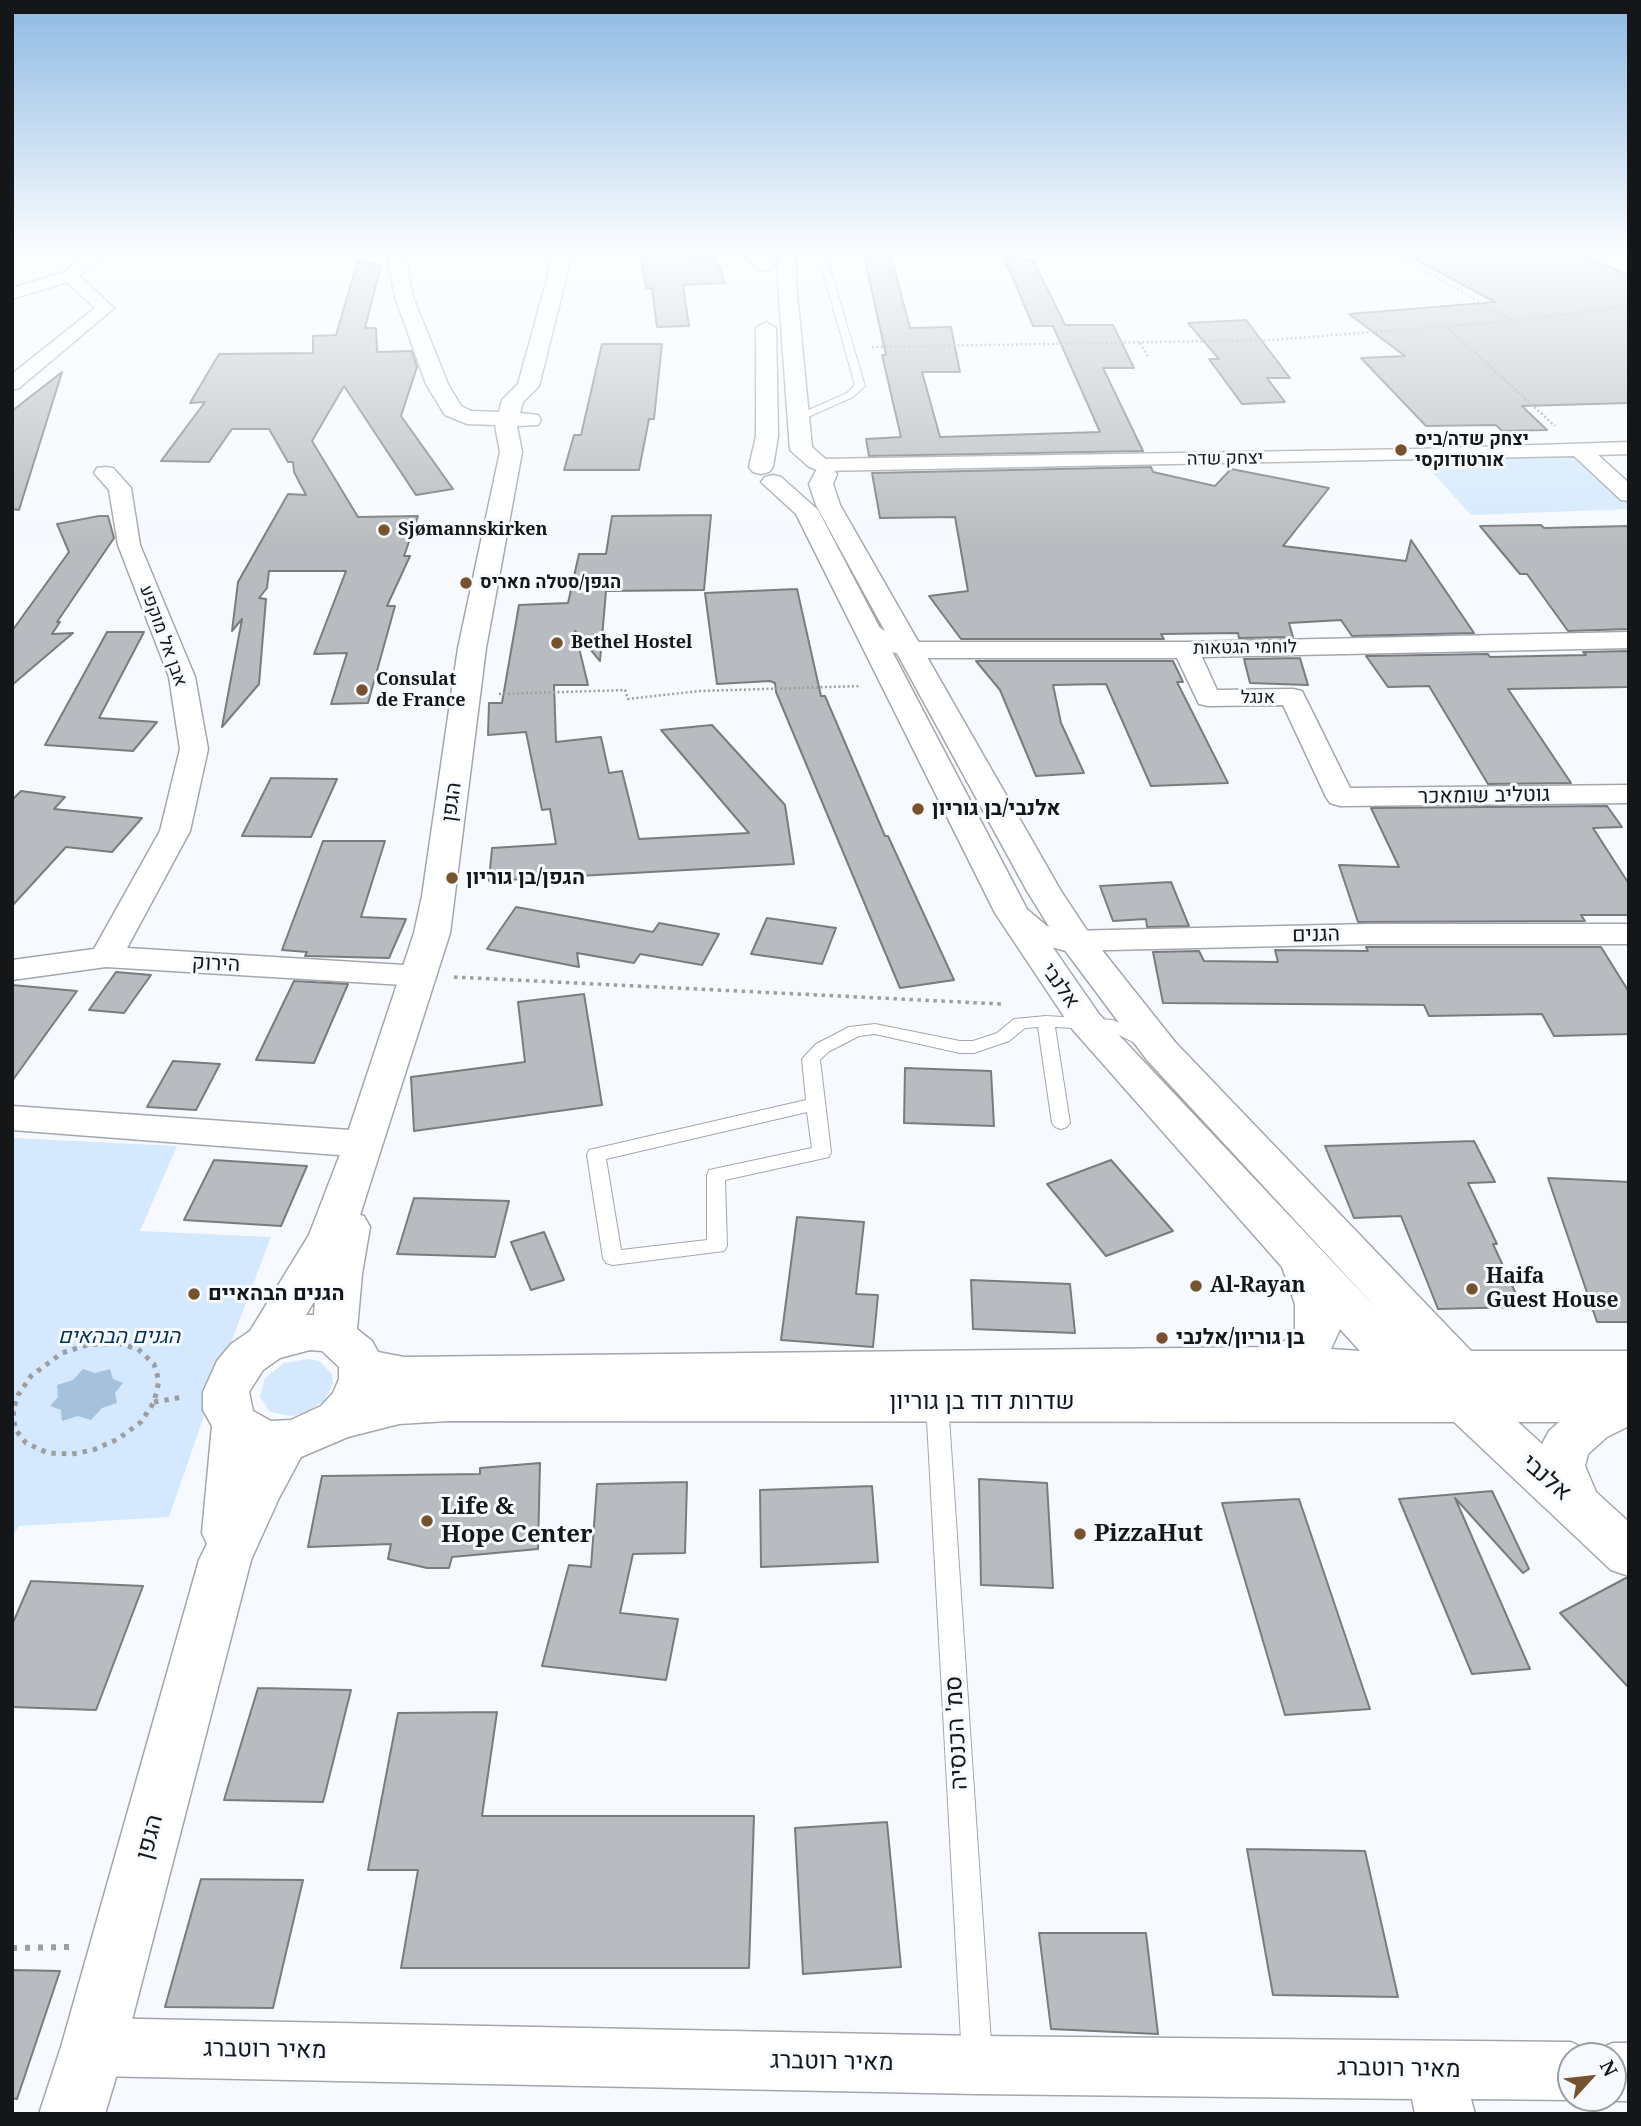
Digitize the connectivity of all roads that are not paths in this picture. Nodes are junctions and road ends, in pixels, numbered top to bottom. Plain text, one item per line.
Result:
1 (56, 348) edge
2 (423, 348) edge
3 (537, 348) edge
4 (766, 348) edge
5 (794, 348) edge
6 (850, 348) edge
7 (12, 384) edge
8 (520, 406) junction
9 (457, 413) junction
10 (797, 419) junction
11 (1629, 448) edge
12 (1580, 450) junction
13 (510, 460) junction
14 (821, 467) junction
15 (105, 473) dead end
16 (767, 475) junction
17 (1629, 495) edge
18 (866, 629) junction
19 (1629, 640) edge
20 (910, 650) junction
21 (1185, 650) junction
22 (1629, 794) edge
23 (1340, 797) joint
24 (1012, 913) junction
25 (1629, 934) edge
26 (1076, 941) junction
27 (106, 957) junction
28 (12, 970) edge
29 (420, 976) junction
30 (1046, 1021) junction
31 (1086, 1021) junction
32 (1161, 1051) junction
33 (814, 1104) junction
34 (12, 1118) edge
35 (1061, 1124) dead end
36 (364, 1144) junction
37 (1300, 1258) junction
38 (266, 1344) junction
39 (348, 1351) junction
40 (1278, 1365) junction
41 (1406, 1368) junction
42 (1629, 1369) edge
43 (1461, 1385) junction
44 (937, 1402) junction
45 (1629, 1404) edge
46 (338, 1420) junction
47 (236, 1425) junction
48 (286, 1440) junction
49 (1578, 1507) junction
50 (1629, 1554) edge
51 (225, 1560) junction
52 (93, 2048) junction
53 (977, 2065) junction
54 (1557, 2073) edge
55 (1439, 2092) edge
56 (72, 2114) edge

1 - 7 street
2 - 9 street
3 - 8 street, הגפן
4 - 16 street
5 - 10 street, אלנבי
6 - 10 lane
8 - 9 street
8 - 13 street, הגפן
9 - 13 street
10 - 14 street, אלנבי
11 - 12 street, יצחק שדה
12 - 14 street, יצחק שדה
12 - 17 street
13 - 29 street, הגפן
14 - 16 street
14 - 20 street, אלנבי
15 - 27 street, אבן אל מוקפע
16 - 18 street, אלנבי
18 - 20 street, לוחמי הגטאות
18 - 24 street, אלנבי
19 - 21 street, לוחמי הגטאות
20 - 21 street, לוחמי הגטאות
20 - 26 street, אלנבי
21 - 23 street, אנגל
22 - 23 street, גוטליב שומאכר
24 - 26 street, הגנים
24 - 31 street, אלנבי
25 - 26 street, הגנים
26 - 32 street, אלנבי
27 - 28 street, הירוק
27 - 29 street, הירוק
29 - 36 street, הגפן
30 - 31 lane
30 - 33 lane
30 - 35 lane
31 - 32 lane
31 - 37 street, אלנבי
32 - 43 street, אלנבי
33 - 33 lane
34 - 36 street
36 - 38 street, הגפן
36 - 39 street, הגפן
37 - 40 street
37 - 41 street, אלנבי
38 - 39 street
38 - 47 street
39 - 40 street, שדרות דוד בן גוריון
39 - 46 street
40 - 41 street, שדרות דוד בן גוריון
41 - 43 street, אלנבי
42 - 43 street, שדרות דוד בן גוריון
43 - 44 street, שדרות דוד בן גוריון
43 - 45 street, שדרות דוד בן גוריון
43 - 49 street, אלנבי
44 - 46 street, שדרות דוד בן גוריון
44 - 53 lane, סמ' הכנסיה
45 - 49 street
46 - 48 street
47 - 48 street
47 - 51 street, הגפן
48 - 51 street, הגפן
49 - 50 street, אלנבי
51 - 52 street, הגפן
52 - 53 street, מאיר רוטברג
52 - 56 street, הגפן
53 - 55 street, מאיר רוטברג
54 - 55 street, מאיר רוטברג

